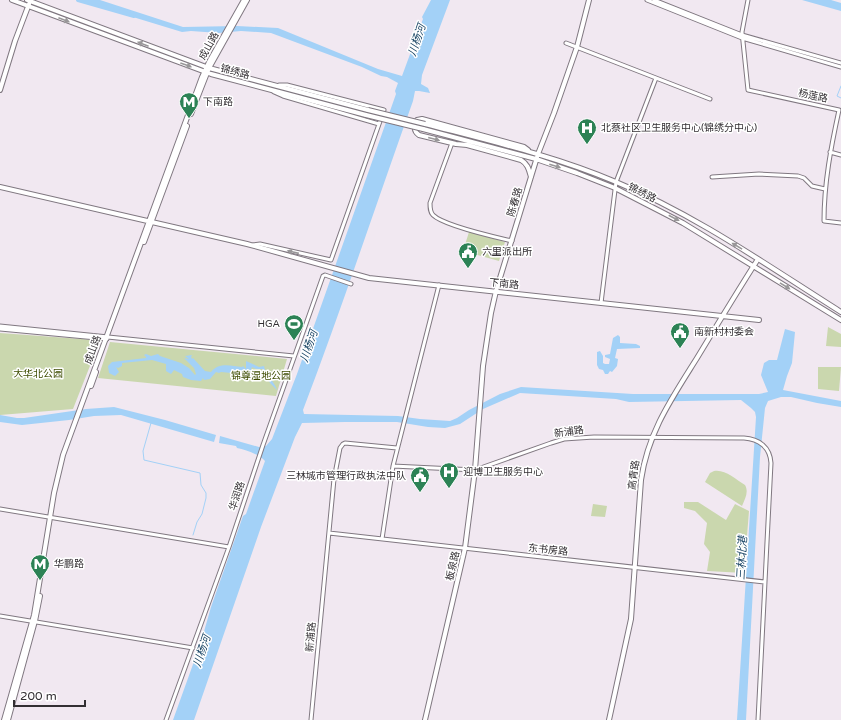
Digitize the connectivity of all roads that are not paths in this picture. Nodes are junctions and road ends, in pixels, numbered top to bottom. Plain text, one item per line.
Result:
1 (29, 0) edge
2 (244, 0) edge
3 (247, 0) edge
4 (589, 0) edge
5 (647, 0) edge
6 (654, 0) edge
7 (748, 0) edge
8 (15, 1) edge
9 (28, 6) junction
10 (234, 20) junction
11 (742, 36) junction
12 (566, 43) dead end
13 (577, 47) junction
14 (841, 63) edge
15 (841, 67) edge
16 (208, 68) junction
17 (206, 72) junction
18 (656, 78) junction
19 (266, 86) junction
20 (0, 90) edge
21 (710, 99) dead end
22 (367, 112) junction
23 (379, 124) junction
24 (452, 143) junction
25 (530, 152) junction
26 (830, 152) junction
27 (538, 154) junction
28 (841, 155) edge
29 (536, 159) junction
30 (712, 177) dead end
31 (531, 178) junction
32 (616, 182) junction
33 (0, 187) edge
34 (615, 188) junction
35 (825, 189) junction
36 (150, 222) junction
37 (841, 223) edge
38 (512, 241) junction
39 (251, 245) junction
40 (758, 259) junction
41 (754, 266) junction
42 (351, 284) dead end
43 (439, 285) junction
44 (496, 291) junction
45 (601, 302) junction
46 (841, 312) edge
47 (722, 316) junction
48 (759, 320) dead end
49 (841, 320) edge
50 (0, 328) edge
51 (106, 338) junction
52 (294, 356) junction
53 (479, 413) joint
54 (651, 437) junction
55 (397, 448) junction
56 (393, 466) junction
57 (475, 470) junction
58 (0, 509) edge
59 (51, 518) junction
60 (329, 533) junction
61 (382, 539) junction
62 (229, 547) junction
63 (465, 548) junction
64 (635, 568) junction
65 (765, 582) junction
66 (0, 616) edge
67 (34, 621) junction
68 (193, 648) junction
69 (4, 720) edge
70 (8, 720) edge
71 (166, 720) edge
72 (311, 720) edge
73 (425, 720) edge
74 (609, 720) edge
75 (758, 720) edge

1 - 9 main road
16 -> 1 main road, 锦绣路
2 - 10 main road, 成山路
3 - 10 main road, 成山路
4 - 13 main road, 陈春路
5 - 11 street
6 - 11 street
7 - 11 street, 杨莲路
8 - 9 main road, 锦绣路
9 -> 17 main road, 锦绣路
9 - 20 main road
10 - 16 main road, 成山路
11 - 14 street
11 - 15 street
11 - 26 street, 杨莲路
12 - 13 street
13 - 18 street
13 - 27 main road, 陈春路
16 - 17 main road, 成山路
16 - 19 main road, 锦绣路
17 - 19 main road, 锦绣路
17 - 36 main road, 成山路
18 - 21 street
18 - 32 street
19 - 22 main road, 锦绣路
19 - 23 street
19 - 23 street
22 - 25 main road, 锦绣路, bridge
22 - 29 main road, 锦绣路, bridge
23 -> 39 street, 下南路
25 -> 24 main road, 锦绣路
24 - 31 main road, 锦绣路
24 - 38 street
25 - 27 main road, 锦绣路
26 - 28 street
26 - 35 street, 杨莲路
27 - 29 main road, 陈春路
27 - 32 main road, 锦绣路
29 - 31 main road, 陈春路
29 -> 34 main road, 锦绣路
30 - 35 street
31 - 38 main road, 陈春路
32 - 34 street
40 -> 32 main road, 锦绣路
33 - 36 main road, 下南路
34 -> 41 main road, 锦绣路
34 - 45 street
35 - 37 street, 杨莲路
36 - 39 main road, 下南路
36 - 51 main road, 成山路
38 - 44 main road, 陈春路
39 - 43 main road, 下南路
40 - 41 main road, 高青路
40 - 46 main road, 锦绣路
41 - 47 main road, 高青路
41 -> 49 main road, 锦绣路
42 - 52 street, 华润路
43 - 44 main road, 下南路
43 - 55 street
44 - 45 main road, 下南路
44 - 53 main road, 陈春路
45 - 47 main road, 下南路
47 - 48 main road, 下南路
47 - 54 main road, 高青路
50 - 51 street
51 - 52 street
51 - 59 main road, 成山路
52 - 62 street, 华润路
53 - 57 main road, 板泉路
54 - 57 street, 新浦路
54 - 64 main road, 高青路
54 - 65 street, 新浦路
55 - 56 street
55 - 60 street, 新浦路
56 - 57 street, 新浦路
56 - 61 street
57 - 63 main road, 板泉路
58 - 59 street
59 - 62 street
59 - 67 main road, 成山路
60 - 61 street, 东书房路
60 - 72 street, 新浦路
61 - 63 street, 东书房路
62 - 68 street, 华润路
63 - 64 street, 东书房路
63 - 73 main road, 板泉路
64 - 65 street, 东书房路
64 - 74 main road, 高青路
65 - 75 street
66 - 67 street
67 - 68 street
67 - 69 main road, 成山路
67 - 70 main road, 成山路
68 - 71 street, 华润路

